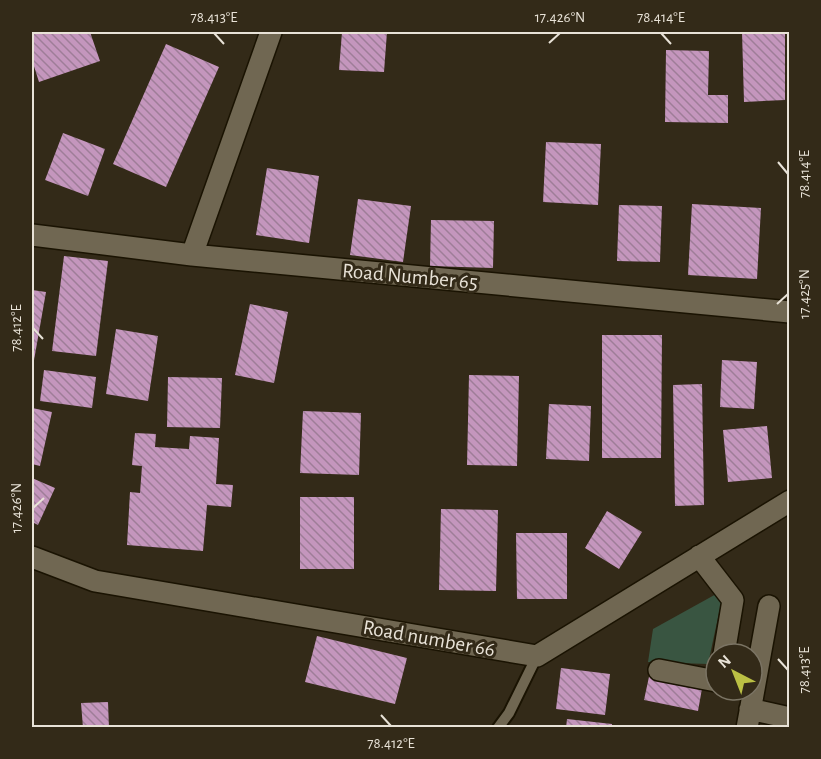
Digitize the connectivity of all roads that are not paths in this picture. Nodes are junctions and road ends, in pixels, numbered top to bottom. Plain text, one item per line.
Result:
1 (271, 32) edge
2 (32, 235) edge
3 (192, 255) junction
4 (789, 312) edge
5 (789, 501) edge
6 (699, 556) junction
7 (32, 557) edge
8 (769, 606) dead end
9 (726, 642) edge
10 (537, 656) junction
11 (659, 670) dead end
12 (704, 679) edge
13 (749, 718) edge
14 (789, 718) edge
15 (498, 728) edge

1 - 3 street
2 - 3 street, Road Number 65
3 - 4 street, Road Number 65
5 - 6 street
6 - 9 street
6 - 10 street
7 - 10 street, Road number 66
8 - 13 street
10 - 15 lane
11 - 12 street
13 - 14 street

